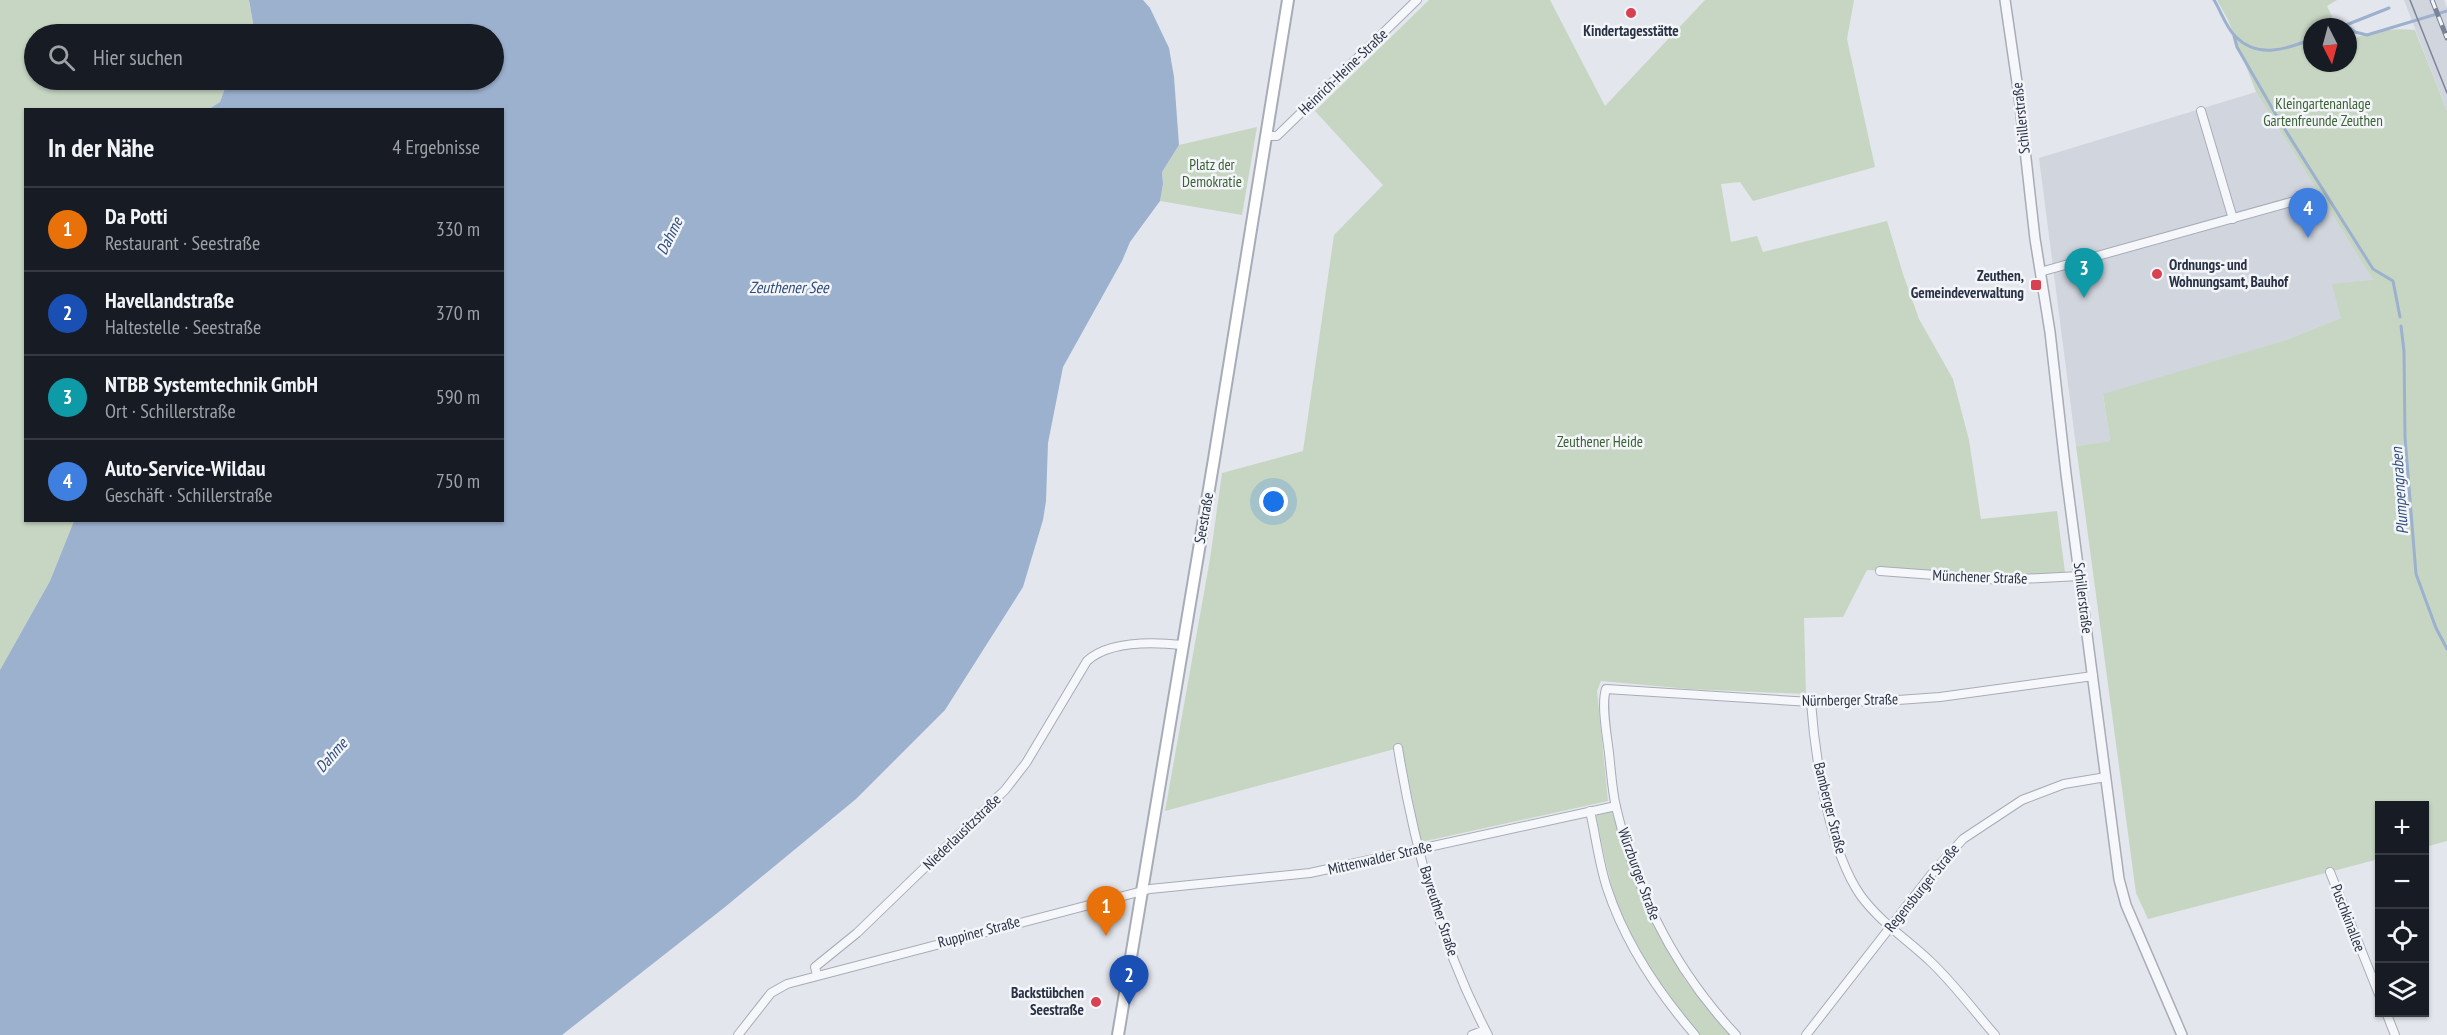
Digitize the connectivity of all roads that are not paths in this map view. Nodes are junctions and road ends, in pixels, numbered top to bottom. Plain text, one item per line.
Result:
1 (1288, 0) edge
2 (1417, 0) edge
3 (2005, 0) edge
4 (2201, 111) dead end
5 (1267, 136) junction
6 (2298, 200) dead end
7 (2233, 219) junction
8 (2040, 272) junction
9 (1880, 571) dead end
10 (2080, 576) junction
11 (1182, 645) junction
12 (2093, 676) junction
13 (1606, 689) joint
14 (1811, 702) junction
15 (1398, 748) dead end
16 (2106, 777) junction
17 (1616, 806) junction
18 (1590, 811) junction
19 (1419, 849) junction
20 (2331, 872) dead end
21 (1142, 891) junction
22 (1889, 927) junction
23 (817, 975) junction
24 (2375, 987) edge
25 (2388, 1017) edge
26 (1487, 1032) edge
27 (738, 1035) edge
28 (1118, 1035) edge
29 (1472, 1035) edge
30 (1695, 1035) edge
31 (1736, 1035) edge
32 (1806, 1035) edge
33 (1995, 1035) edge
34 (2182, 1035) edge
35 (2395, 1035) edge

1 - 5 main road, Seestraße
2 - 5 street, Heinrich-Heine-Straße
3 - 8 street, Schillerstraße
4 - 7 street
5 - 11 main road, Seestraße
6 - 7 street
7 - 8 street
8 - 10 street, Schillerstraße
9 - 10 street, Münchener Straße
10 - 12 street, Schillerstraße
11 - 21 main road, Seestraße
11 - 23 street, Niederlausitzstraße
12 - 14 street, Nürnberger Straße
12 - 16 street, Schillerstraße
13 - 14 street, Nürnberger Straße
13 - 17 street, Würzburger Straße
14 - 22 street, Bamberger Straße
15 - 19 street, Bayreuther Straße
16 - 22 street, Regensburger Straße
16 - 34 street, Schillerstraße
17 - 18 street, Mittenwalder Straße
17 - 31 street, Würzburger Straße
18 - 19 street, Mittenwalder Straße
18 - 30 street, Würzburger Straße
19 - 21 street, Mittenwalder Straße
19 - 26 street, Bayreuther Straße
20 - 24 street, Puschkinallee
21 - 23 street, Ruppiner Straße
21 - 28 main road, Seestraße
22 - 32 street, Regensburger Straße
22 - 33 street, Bamberger Straße
23 - 27 street
25 - 35 street
26 - 29 street

